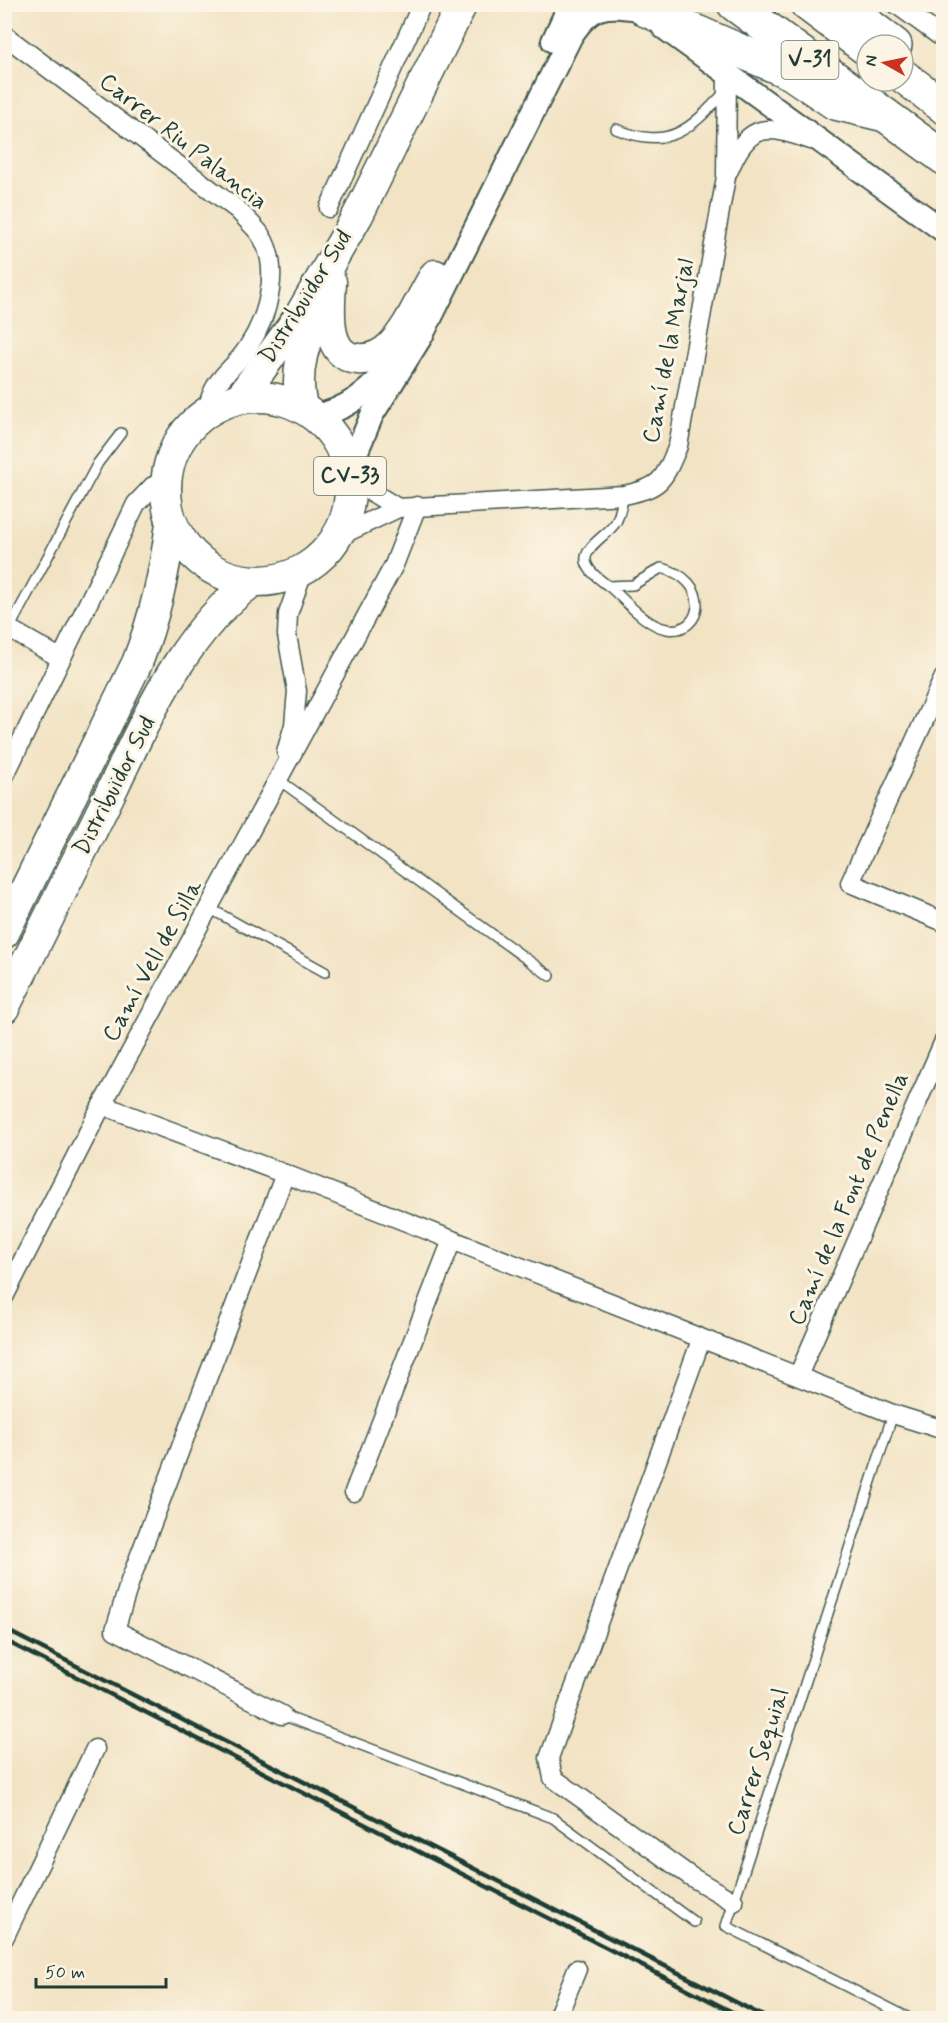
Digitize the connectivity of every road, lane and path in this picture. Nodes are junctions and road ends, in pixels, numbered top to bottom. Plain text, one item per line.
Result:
1 (422, 4) edge
2 (462, 4) edge
3 (570, 4) edge
4 (734, 4) edge
5 (807, 4) edge
6 (844, 4) edge
7 (896, 4) edge
8 (642, 7) edge
9 (879, 33) edge
10 (4, 35) edge
11 (944, 39) edge
12 (855, 40) edge
13 (915, 74) edge
14 (727, 82) junction
15 (924, 92) edge
16 (885, 115) junction
17 (615, 129) dead end
18 (835, 149) junction
19 (944, 158) edge
20 (726, 177) junction
21 (329, 208) dead end
22 (358, 215) junction
23 (944, 231) edge
24 (435, 275) junction
25 (331, 282) junction
26 (240, 398) junction
27 (207, 411) junction
28 (309, 412) junction
29 (121, 433) dead end
30 (350, 474) junction
31 (166, 482) junction
32 (624, 495) junction
33 (417, 506) junction
34 (398, 508) junction
35 (171, 523) junction
36 (339, 536) junction
37 (303, 571) junction
38 (252, 582) junction
39 (608, 586) junction
40 (7, 628) edge
41 (60, 658) junction
42 (944, 677) edge
43 (4, 777) edge
44 (279, 780) junction
45 (209, 908) junction
46 (944, 922) edge
47 (4, 933) edge
48 (326, 972) dead end
49 (550, 976) dead end
50 (4, 1008) edge
51 (944, 1041) edge
52 (936, 1077) edge
53 (102, 1105) junction
54 (285, 1174) junction
55 (453, 1240) junction
56 (4, 1297) edge
57 (701, 1340) junction
58 (798, 1376) junction
59 (893, 1414) junction
60 (944, 1430) edge
61 (354, 1492) dead end
62 (282, 1715) joint
63 (95, 1749) dead end
64 (734, 1902) junction
65 (694, 1922) dead end
66 (4, 1938) edge
67 (577, 1969) dead end
68 (557, 2019) edge
69 (909, 2019) edge

1 - 21 street
2 - 22 highway
3 - 24 street
4 - 16 highway, V-31
5 - 12 highway, V-31
6 - 9 highway
7 - 11 street
8 - 14 street
8 - 16 highway
8 - 30 street, CV-33
10 - 27 street, Carrer Riu Palancia
13 - 15 highway
14 - 17 lane
14 - 18 street
14 - 20 street, Camí de la Marjal
16 - 19 highway, V-31
18 - 20 street, Camí de la Marjal
18 - 23 street
20 - 32 street, Camí de la Marjal
22 - 25 highway, Distribuïdor Sud
22 - 26 highway, Distribuïdor Sud
24 - 25 highway
24 - 28 street
25 - 28 highway, Distribuïdor Sud
26 - 27 highway, CV-33
26 - 28 highway, CV-33
27 - 31 highway, CV-33
28 - 30 highway, CV-33
29 - 40 lane
30 - 34 street
30 - 36 highway, CV-33
31 - 35 highway, CV-33
31 - 41 street
32 - 33 street, Camí de la Marjal
32 - 39 lane
33 - 34 street, Camí de la Marjal
33 - 44 street, Camí Vell de Silla
34 - 36 street, Camí de la Marjal
35 - 38 highway, CV-33
35 - 47 highway, Distribuïdor Sud / CV-33
36 - 37 highway, CV-33
37 - 38 highway, CV-33
37 - 44 street
38 - 50 highway, Distribuïdor Sud
39 - 39 lane
40 - 41 street
41 - 43 street
42 - 46 street
44 - 45 street, Camí Vell de Silla
44 - 49 lane
45 - 48 lane
45 - 53 street, Camí Vell de Silla
51 - 52 street, Camí de la Font de Penella
52 - 58 street, Camí de la Font de Penella
53 - 54 street
53 - 56 street, Camí Vell de Silla
54 - 55 street
54 - 62 street
55 - 57 street
55 - 61 street
57 - 58 street
57 - 64 street
58 - 59 street
59 - 60 street
59 - 64 lane, Carrer Sequial
62 - 65 lane
63 - 66 street
64 - 69 lane, Carrer Sequial
67 - 68 street

